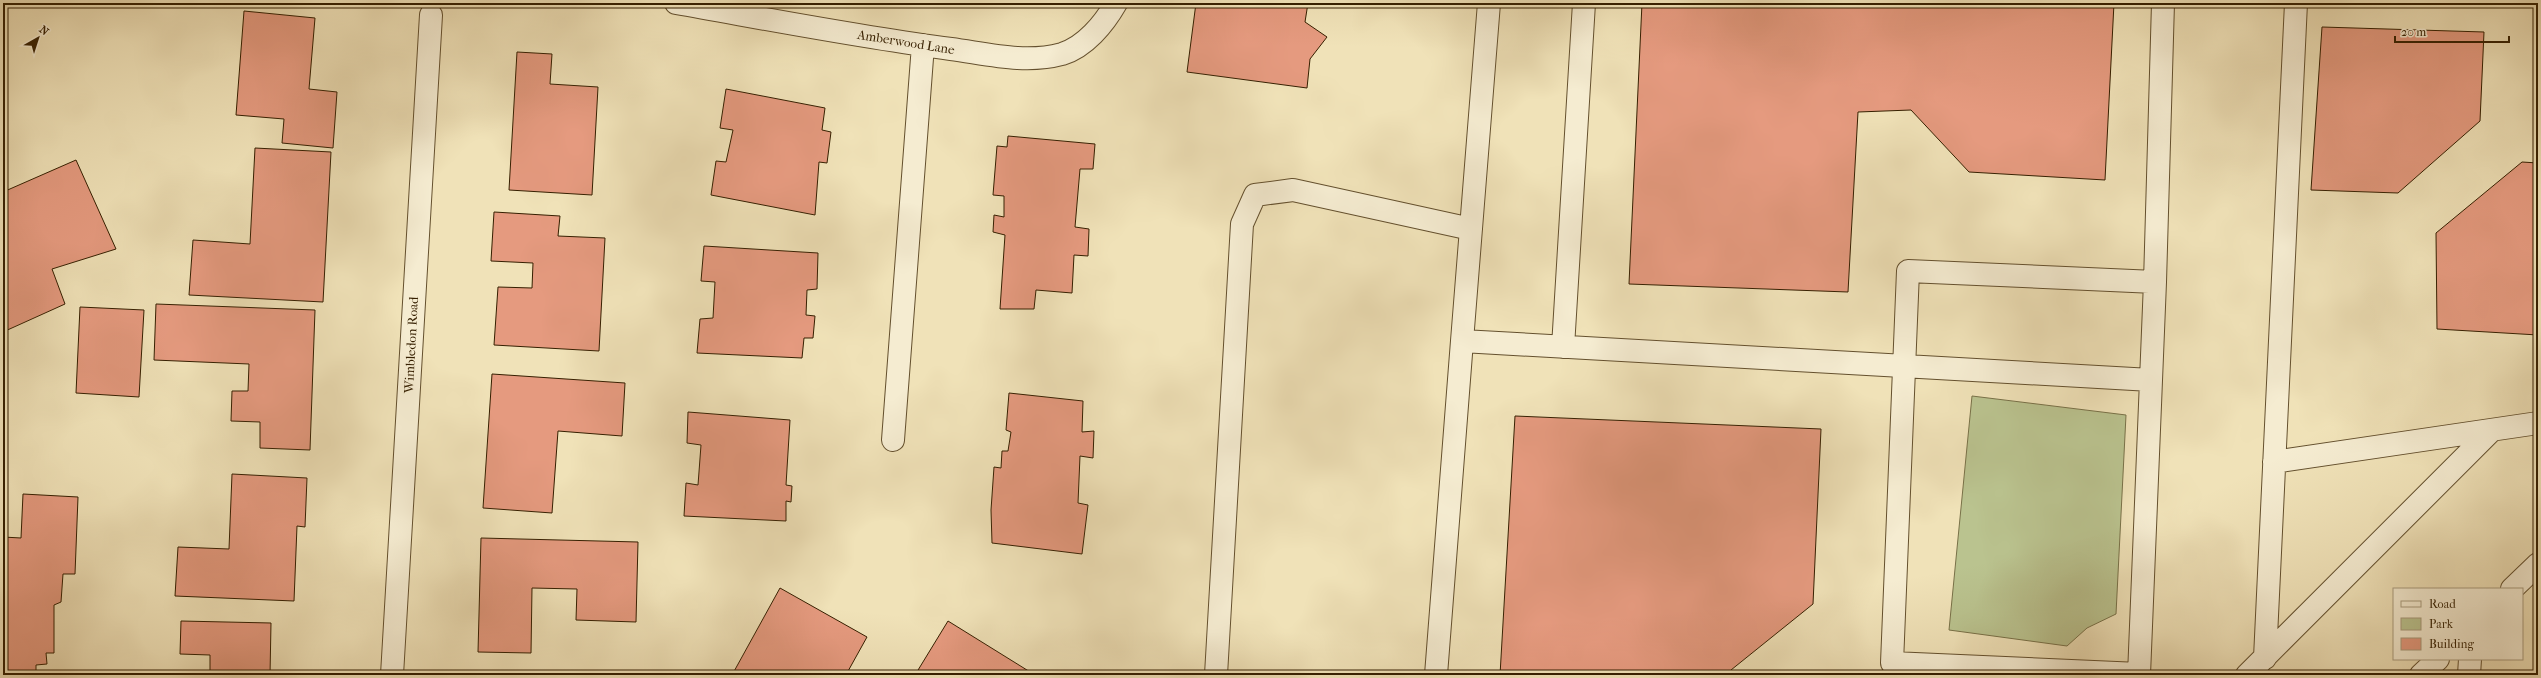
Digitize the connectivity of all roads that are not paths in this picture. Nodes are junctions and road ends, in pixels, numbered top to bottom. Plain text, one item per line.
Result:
1 (676, 3) edge
2 (1116, 3) edge
3 (1489, 3) edge
4 (1584, 3) edge
5 (2163, 3) edge
6 (2296, 3) edge
7 (431, 14) dead end
8 (923, 45) junction
9 (1471, 229) junction
10 (2155, 282) junction
11 (1462, 341) junction
12 (1563, 347) junction
13 (1904, 365) junction
14 (2151, 380) junction
15 (2538, 423) edge
16 (2491, 431) junction
17 (893, 440) dead end
18 (2274, 462) junction
19 (2538, 564) edge
20 (2513, 588) edge
21 (2265, 658) junction
22 (2437, 660) edge
23 (2470, 660) edge
24 (1982, 671) edge
25 (392, 675) edge
26 (1216, 675) edge
27 (1436, 675) edge
28 (2139, 675) edge
29 (2247, 675) edge
30 (2421, 675) edge
31 (2469, 675) edge

1 - 8 street, Amberwood Lane
2 - 8 street, Amberwood Lane
3 - 9 street
4 - 12 street
5 - 10 street
6 - 18 street
7 - 25 street, Wimbledon Road
8 - 17 street
9 - 11 street
9 - 26 street
10 - 13 street
10 - 14 street
11 - 12 street
11 - 27 street
12 - 13 street
13 - 14 street
13 - 24 street
14 - 28 street
15 - 16 street
16 - 18 street
16 - 21 street
18 - 21 street
19 - 20 street
21 - 29 street
22 - 30 street
23 - 31 street
24 - 28 street

